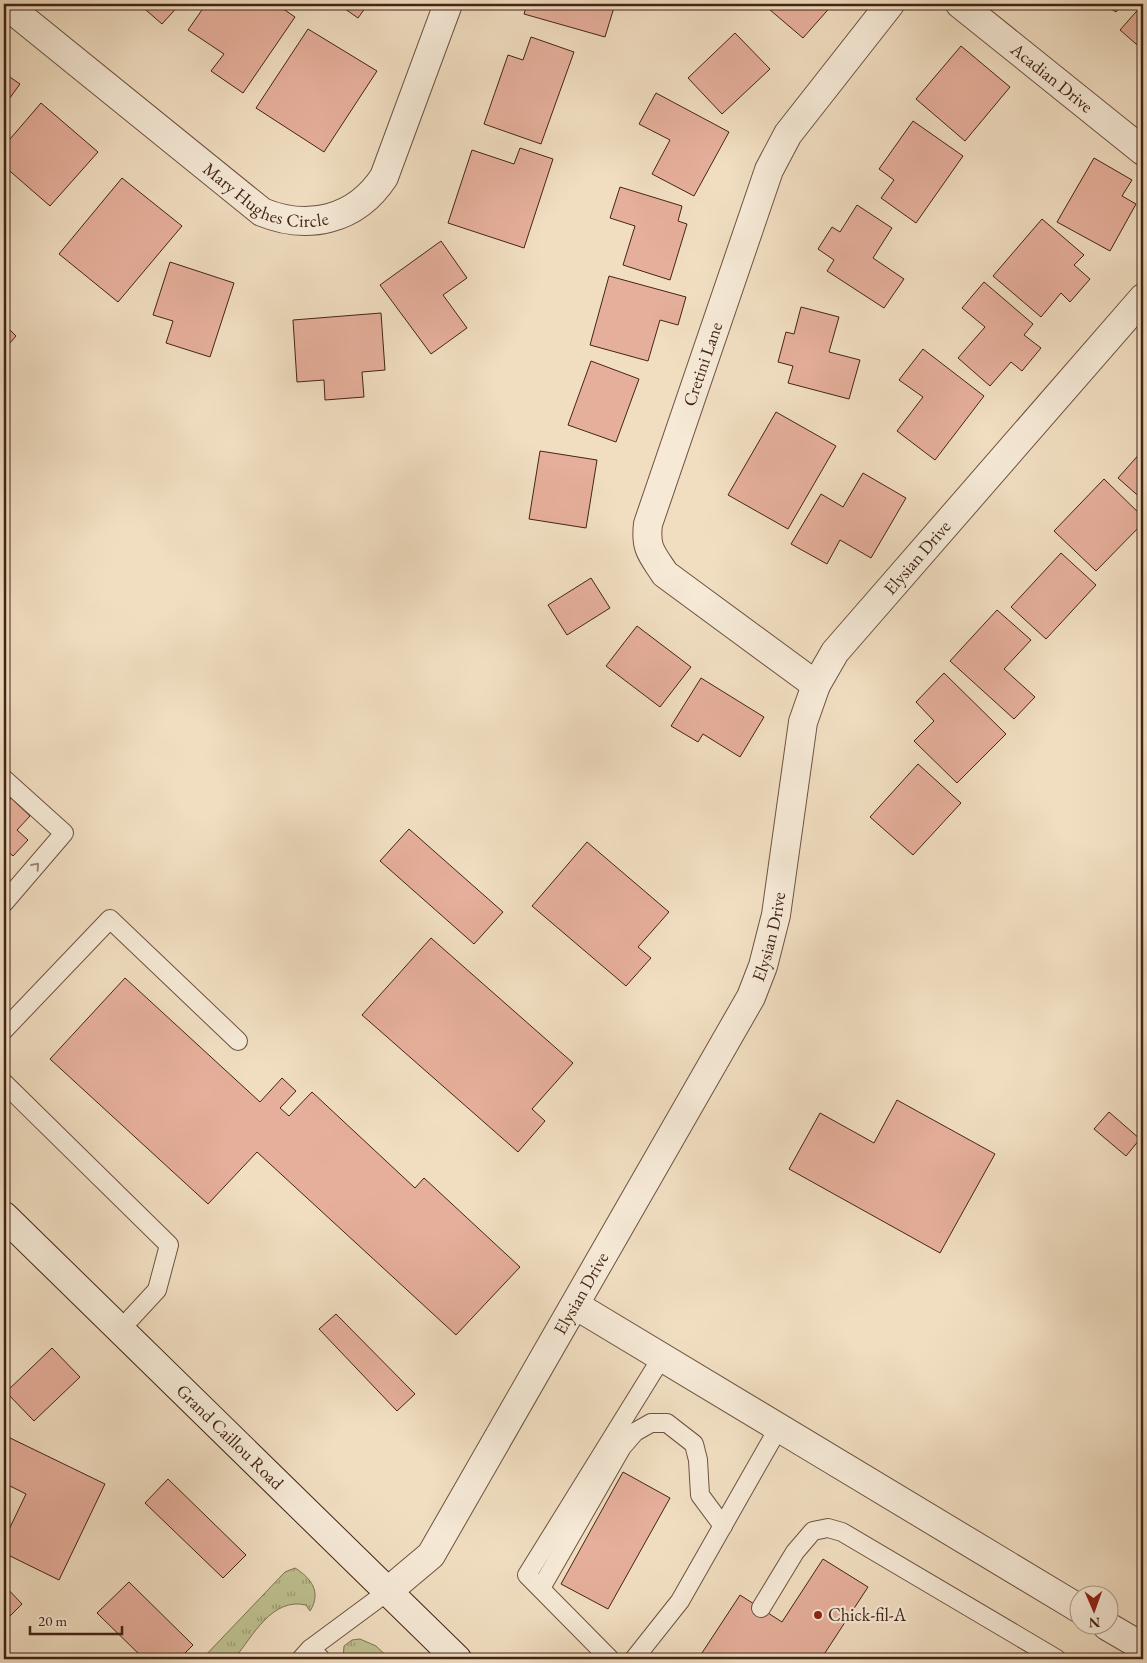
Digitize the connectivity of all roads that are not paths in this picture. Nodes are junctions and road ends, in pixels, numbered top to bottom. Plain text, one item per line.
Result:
1 (5, 4) edge
2 (448, 4) edge
3 (890, 4) edge
4 (960, 4) edge
5 (1143, 151) edge
6 (1143, 298) edge
7 (816, 684) junction
8 (4, 779) edge
9 (4, 902) edge
10 (4, 1030) edge
11 (238, 1041) dead end
12 (4, 1082) edge
13 (4, 1216) edge
14 (575, 1305) junction
15 (120, 1330) junction
16 (662, 1357) junction
17 (779, 1427) junction
18 (723, 1526) junction
19 (541, 1588) junction
20 (388, 1592) junction
21 (1070, 1603) edge
22 (761, 1608) dead end
23 (1120, 1634) edge
24 (1143, 1647) edge
25 (311, 1656) edge
26 (457, 1659) edge
27 (610, 1659) edge
28 (634, 1659) edge
29 (1058, 1659) edge

1 - 2 street, Mary Hughes Circle
3 - 7 street, Cretini Lane
4 - 5 street, Acadian Drive
6 - 7 street, Elysian Drive
7 - 14 street, Elysian Drive
9 -> 8 lane
10 - 11 lane
12 - 15 lane
13 - 15 street, Grand Caillou Road
14 - 16 street
14 - 20 street, Elysian Drive
15 - 20 street, Grand Caillou Road
16 - 17 street
16 - 19 lane
17 - 18 lane
17 - 21 street
18 - 19 lane
18 - 28 lane
19 - 27 lane
20 - 25 lane
20 - 26 street, Grand Caillou Road
22 - 29 lane
23 - 24 street

